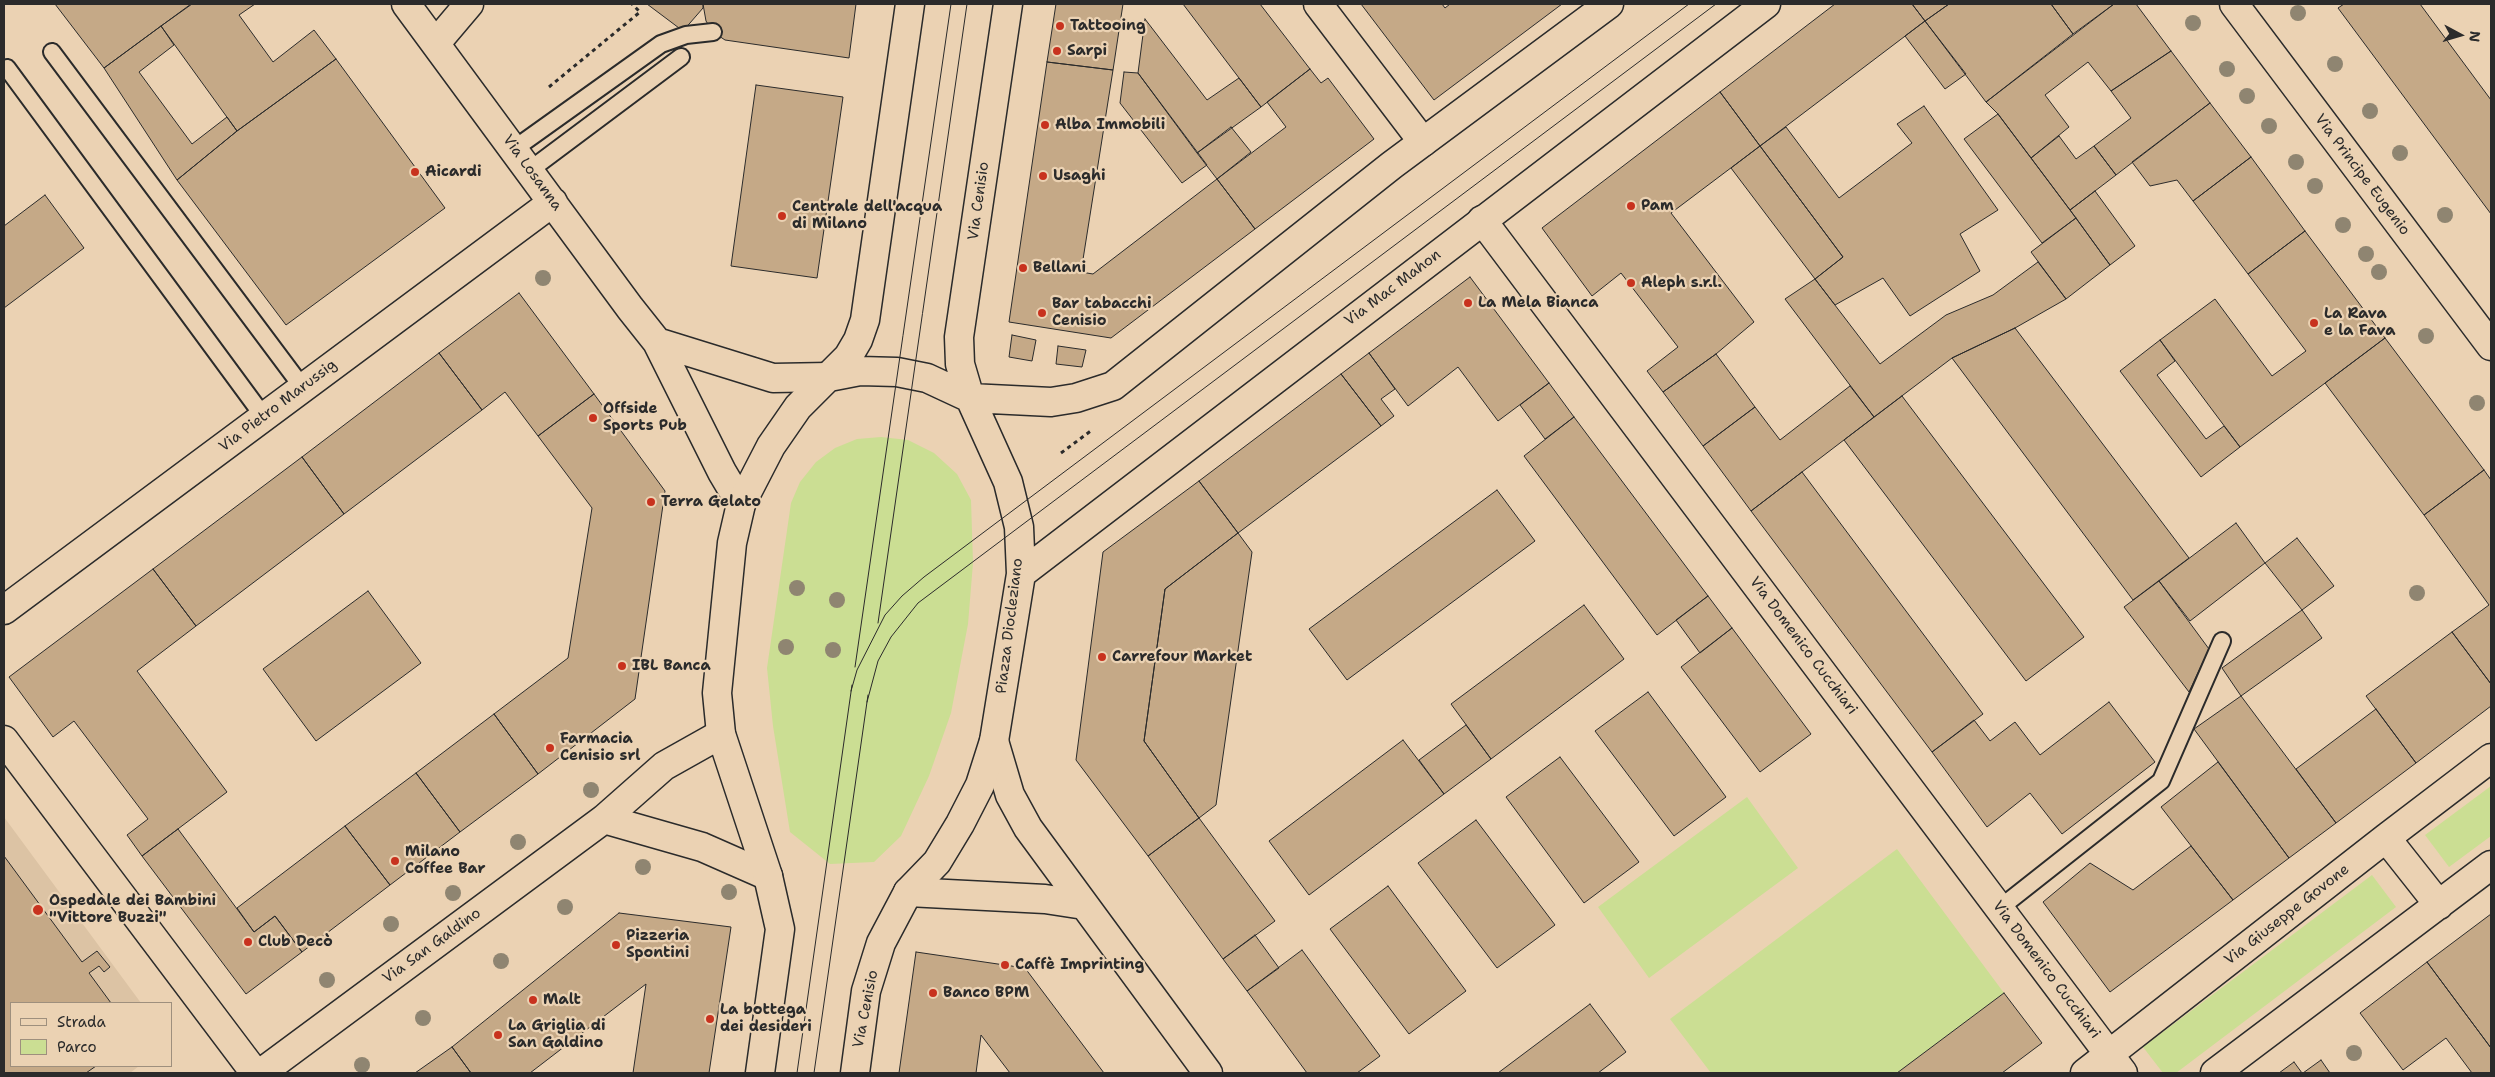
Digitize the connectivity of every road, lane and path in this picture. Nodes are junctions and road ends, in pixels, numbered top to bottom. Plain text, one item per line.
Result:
1 (406, 4) edge
2 (469, 4) edge
3 (632, 4) edge
4 (910, 4) edge
5 (1008, 4) edge
6 (1318, 4) edge
7 (1609, 4) edge
8 (1766, 4) edge
9 (2234, 4) edge
10 (713, 32) dead end
11 (436, 43) junction
12 (52, 52) dead end
13 (681, 57) dead end
14 (7, 68) dead end
15 (542, 92) dead end
16 (1423, 142) junction
17 (522, 160) junction
18 (553, 202) junction
19 (1482, 220) junction
20 (657, 342) junction
21 (2491, 346) edge
22 (829, 377) junction
23 (303, 388) junction
24 (970, 398) junction
25 (264, 417) junction
26 (741, 504) junction
27 (1021, 574) junction
28 (4, 610) edge
29 (2222, 641) dead end
30 (720, 734) junction
31 (4, 740) edge
32 (994, 742) junction
33 (2491, 758) edge
34 (604, 819) junction
35 (2386, 838) junction
36 (2491, 865) edge
37 (768, 876) junction
38 (908, 892) junction
39 (1084, 905) junction
40 (2438, 905) junction
41 (2000, 908) junction
42 (2116, 1064) edge
43 (255, 1073) edge
44 (261, 1073) edge
45 (760, 1073) edge
46 (855, 1073) edge
47 (1208, 1073) edge
48 (2085, 1073) edge
49 (2215, 1073) edge

1 - 11 street, Via Losanna
2 - 11 street
3 - 15 path
4 - 22 street
5 - 24 street, Via Cenisio
6 - 16 street
7 - 16 street
8 - 19 street, Via Mac Mahon
9 - 21 street, Via Principe Eugenio
10 - 17 lane
11 - 17 street, Via Losanna
12 - 23 lane
13 - 17 lane
14 - 25 lane
16 - 24 street
17 - 18 street, Via Losanna
18 - 20 street, Via Losanna
18 - 23 street, Via Pietro Marussig
19 - 27 street, Via Mac Mahon
19 - 41 street, Via Domenico Cucchiari
20 - 22 street
20 - 26 street, Via Losanna
22 - 24 street
22 - 26 street
23 - 25 street, Via Pietro Marussig
24 - 27 street, Piazza Diocleziano
25 - 28 street, Via Pietro Marussig
26 - 30 street
27 - 32 street, Piazza Diocleziano
29 - 41 lane
30 - 34 street, Via San Galdino
30 - 37 street
31 - 43 street
32 - 38 street, Piazza Diocleziano
32 - 39 street
33 - 35 street, Via Giuseppe Govone
34 - 37 street
34 - 44 street, Via San Galdino
35 - 40 street
35 - 42 street, Via Giuseppe Govone
36 - 40 street
37 - 45 street
38 - 39 street
38 - 46 street, Via Cenisio
39 - 47 street
40 - 49 street
41 - 42 street, Via Domenico Cucchiari
42 - 48 street, Via Giuseppe Govone

